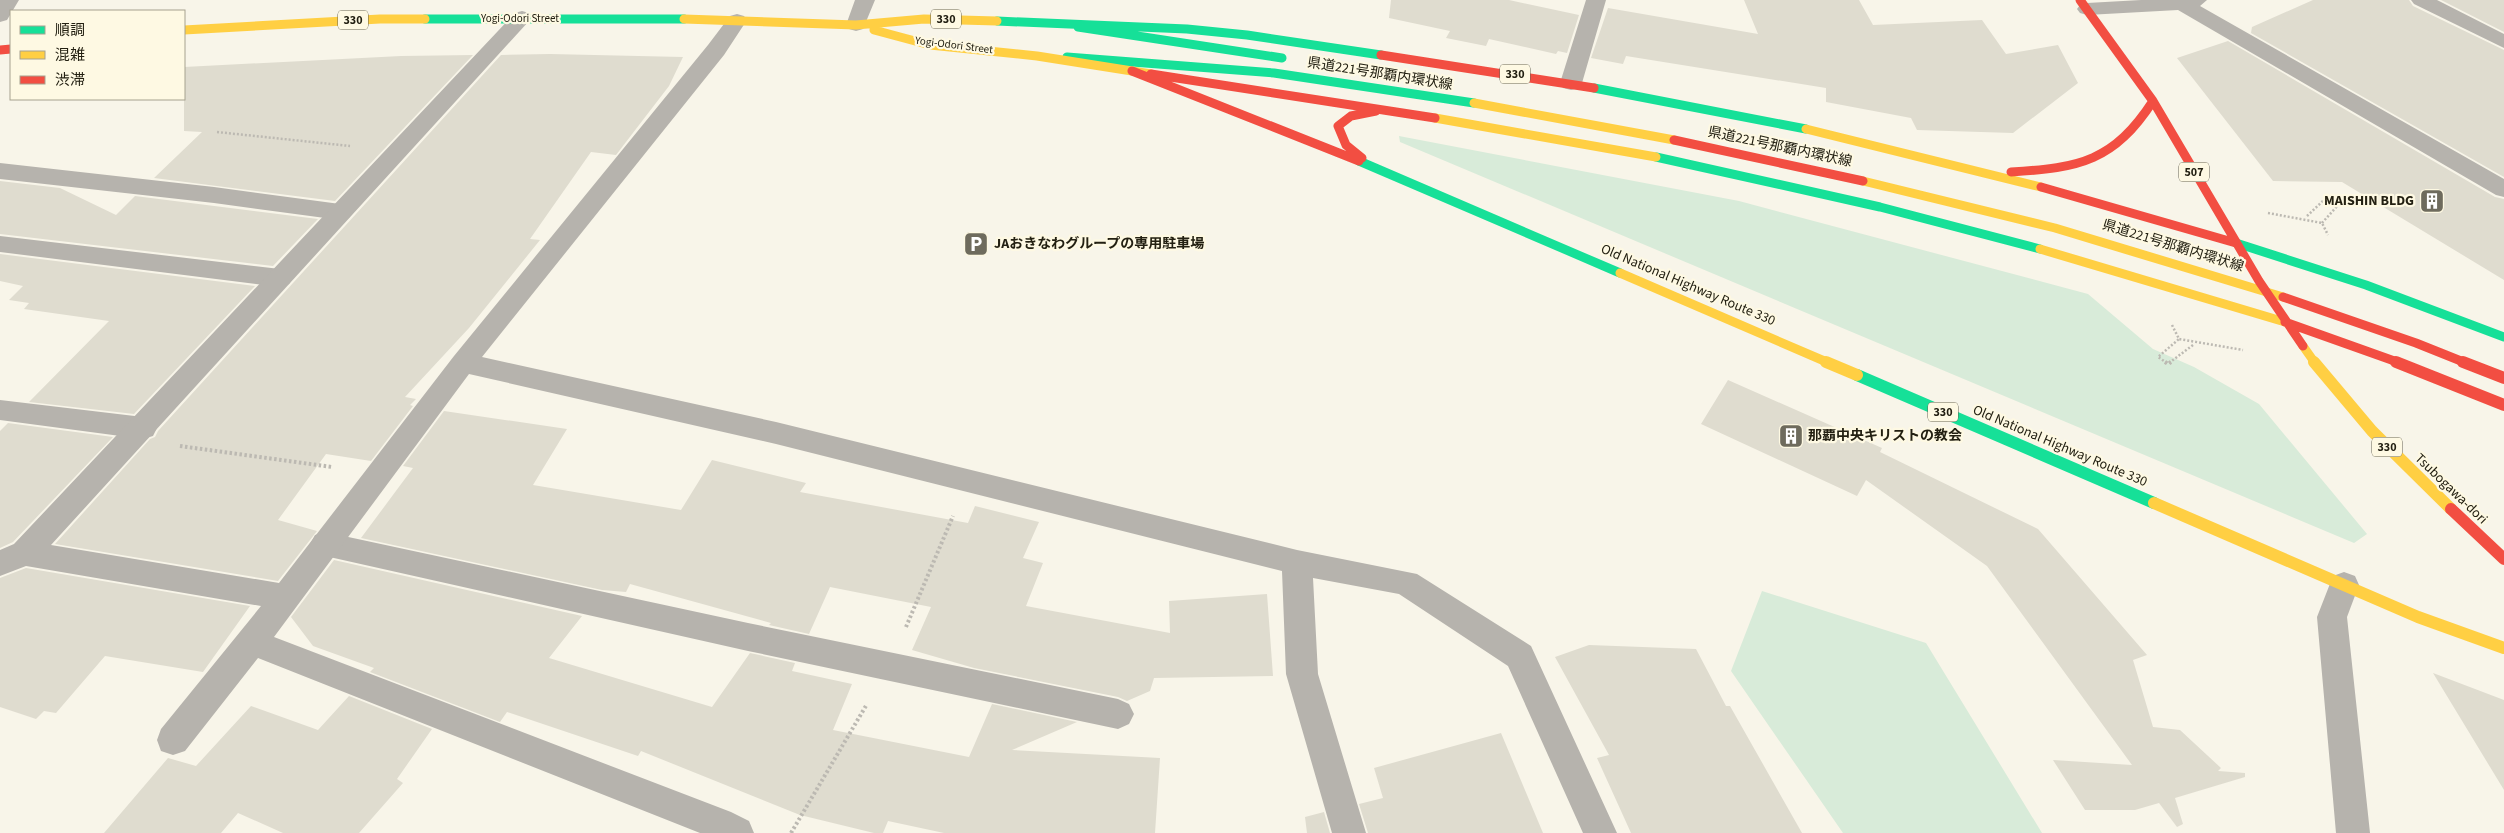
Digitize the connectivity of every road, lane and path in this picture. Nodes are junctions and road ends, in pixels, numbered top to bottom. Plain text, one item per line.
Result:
1 (9, 0) edge
2 (864, 0) edge
3 (1596, 0) edge
4 (2421, 0) edge
5 (2190, 2) edge
6 (2084, 4) edge
7 (0, 16) edge
8 (522, 17) junction
9 (738, 20) junction
10 (1037, 22) junction
11 (856, 26) junction
12 (185, 30) edge
13 (2504, 42) edge
14 (1025, 54) junction
15 (1291, 59) dead end
16 (1132, 71) junction
17 (1571, 83) junction
18 (2153, 101) junction
19 (1390, 111) junction
20 (217, 132) dead end
21 (397, 150) junction
22 (0, 171) edge
23 (1385, 171) junction
24 (1985, 173) junction
25 (2504, 189) edge
26 (340, 212) junction
27 (2307, 216) dead end
28 (2322, 223) dead end
29 (2236, 243) junction
30 (0, 244) edge
31 (2233, 264) dead end
32 (2266, 274) dead end
33 (280, 278) junction
34 (2285, 322) junction
35 (2504, 337) edge
36 (2179, 339) dead end
37 (2193, 345) dead end
38 (463, 363) junction
39 (2504, 378) edge
40 (2504, 405) edge
41 (0, 410) edge
42 (138, 433) junction
43 (380, 474) junction
44 (325, 544) junction
45 (13, 558) edge
46 (2504, 560) edge
47 (1297, 562) junction
48 (2344, 585) junction
49 (286, 597) junction
50 (252, 642) junction
51 (2504, 648) edge
52 (1118, 714) dead end
53 (173, 740) dead end
54 (737, 833) edge
55 (1350, 833) edge
56 (1600, 833) edge
57 (2353, 833) edge

1 - 7 street
2 - 11 street
3 - 17 street
4 - 13 street
5 - 6 street
5 - 25 street
6 - 18 main road, 507
8 - 9 main road, Yogi-Odori Street / 330
8 - 12 main road, Yogi-Odori Street / 330
8 - 21 street
9 - 11 main road, Yogi-Odori Street / 330
9 - 38 street
10 - 11 main road, Yogi-Odori Street / 330
10 - 15 main road, 県道221号那覇内環状線
10 - 17 main road, 330
11 - 14 main road, Yogi-Odori Street / 330
14 - 16 main road, 330
14 - 39 main road, 県道221号那覇内環状線
16 - 19 main road, 330
16 - 23 main road, 330
17 - 24 main road, 330
18 - 24 main road
18 - 29 main road, 507
19 - 23 main road, 330
19 - 34 main road, 330
20 - 21 path
21 - 26 street
22 - 26 street
23 - 48 main road, Old National Highway Route 330 / 330
24 - 29 main road, 330
26 - 33 street
27 - 28 path
29 - 34 main road, 330
29 - 35 main road
30 - 33 street
31 - 32 main road, 県道221号那覇内環状線
33 - 42 street
34 - 40 main road
34 - 46 main road, Tsubogawa-dori / 330
36 - 37 path
38 - 43 street
38 - 47 street
41 - 42 street
42 - 43 path
42 - 45 street
43 - 44 street
44 - 49 street
44 - 52 street
45 - 49 street
47 - 55 street
47 - 56 street
48 - 51 main road, Old National Highway Route 330 / 330
48 - 57 street
49 - 50 street
50 - 53 street
50 - 54 street

